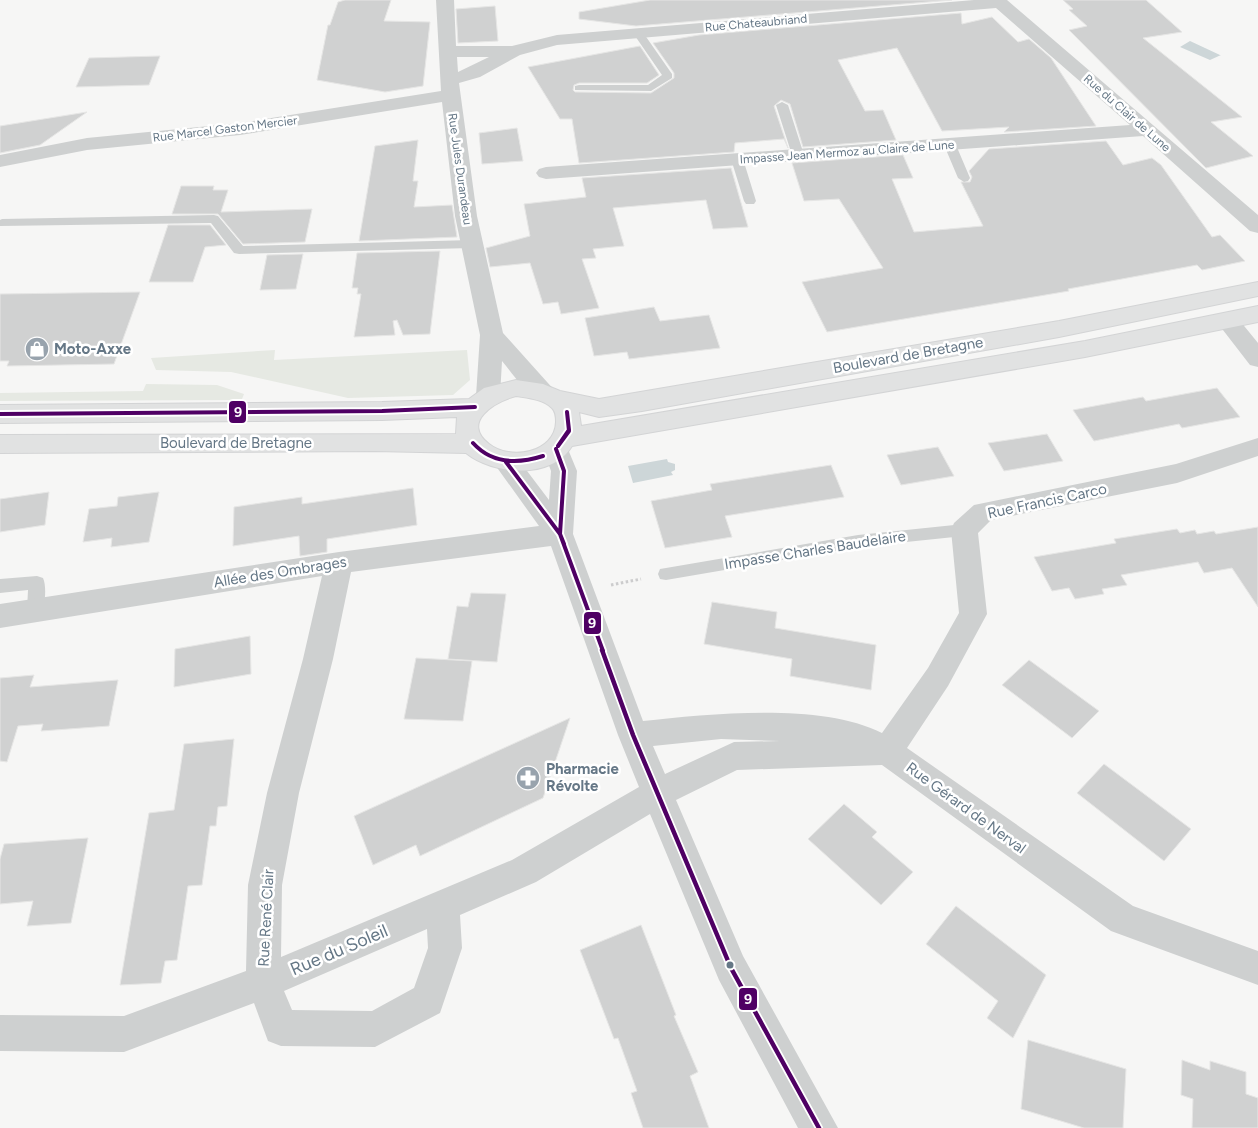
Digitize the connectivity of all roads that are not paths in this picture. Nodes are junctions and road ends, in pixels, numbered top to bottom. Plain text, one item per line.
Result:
1 (445, 0) edge
2 (998, 1) edge
3 (638, 33) junction
4 (514, 51) junction
5 (447, 52) junction
6 (450, 88) junction
7 (579, 88) dead end
8 (782, 105) dead end
9 (1148, 130) junction
10 (950, 145) junction
11 (798, 155) junction
12 (737, 160) junction
13 (0, 161) edge
14 (546, 173) dead end
15 (964, 178) dead end
16 (750, 201) dead end
17 (2, 223) dead end
18 (1258, 226) edge
19 (472, 244) junction
20 (1258, 289) edge
21 (1258, 314) edge
22 (1228, 321) junction
23 (492, 335) junction
24 (1258, 359) edge
25 (551, 395) junction
26 (482, 402) junction
27 (0, 414) edge
28 (561, 443) junction
29 (0, 444) edge
30 (473, 444) junction
31 (1258, 447) edge
32 (506, 462) junction
33 (964, 530) junction
34 (560, 534) junction
35 (339, 563) junction
36 (666, 574) road end
37 (0, 586) edge
38 (36, 610) junction
39 (0, 616) edge
40 (633, 735) junction
41 (887, 752) junction
42 (656, 794) junction
43 (443, 906) junction
44 (1258, 968) edge
45 (263, 982) junction
46 (0, 1033) edge
47 (819, 1128) edge

1 - 5 street, Rue Jules Durandeau
2 - 3 street, Rue Chateaubriand
2 - 9 street, Rue du Clair de Lune
3 - 4 street, Rue Chateaubriand
3 - 7 lane
4 - 5 street, Rue Chateaubriand
4 - 6 street, Rue Chateaubriand
5 - 6 street, Rue Jules Durandeau
6 - 13 street, Rue Marcel Gaston Mercier
6 - 19 street, Rue Jules Durandeau
8 - 11 lane
9 - 10 street, Impasse Jean Mermoz au Claire de Lune
9 - 18 street, Rue du Clair de Lune
10 - 11 street, Impasse Jean Mermoz au Claire de Lune
10 - 15 lane
11 - 12 street, Impasse Jean Mermoz au Claire de Lune
12 - 14 street, Impasse Jean Mermoz au Claire de Lune
12 - 16 lane
17 - 19 lane
19 - 23 street, Rue Jules Durandeau
20 - 25 main road, Boulevard de Bretagne
21 - 22 main road, Boulevard de Bretagne
22 - 24 street
22 - 28 main road, Boulevard de Bretagne
23 - 25 street, Rue Jules Durandeau
23 - 26 street, Rue Jules Durandeau
25 - 26 main road
25 - 28 main road
26 - 27 main road, Boulevard de Bretagne
26 - 30 main road
28 - 32 main road
28 - 34 street
29 - 30 main road, Boulevard de Bretagne
30 - 32 main road
31 - 33 street, Rue Francis Carco
32 - 34 street
33 - 36 lane, Impasse Charles Baudelaire
33 - 41 street
34 - 35 street, Allée des Ombrages
34 - 40 street
35 - 38 street, Allée des Ombrages
35 - 45 street, Rue René Clair
37 - 38 lane
38 - 39 street, Allée des Ombrages
40 - 41 street, Rue Gérard de Nerval
40 - 42 street
41 - 42 street
41 - 44 street, Rue Gérard de Nerval
42 - 43 street, Rue du Soleil
42 - 47 street
43 - 45 street, Rue du Soleil
43 - 45 street, Rue René Clair
45 - 46 street, Rue du Soleil

